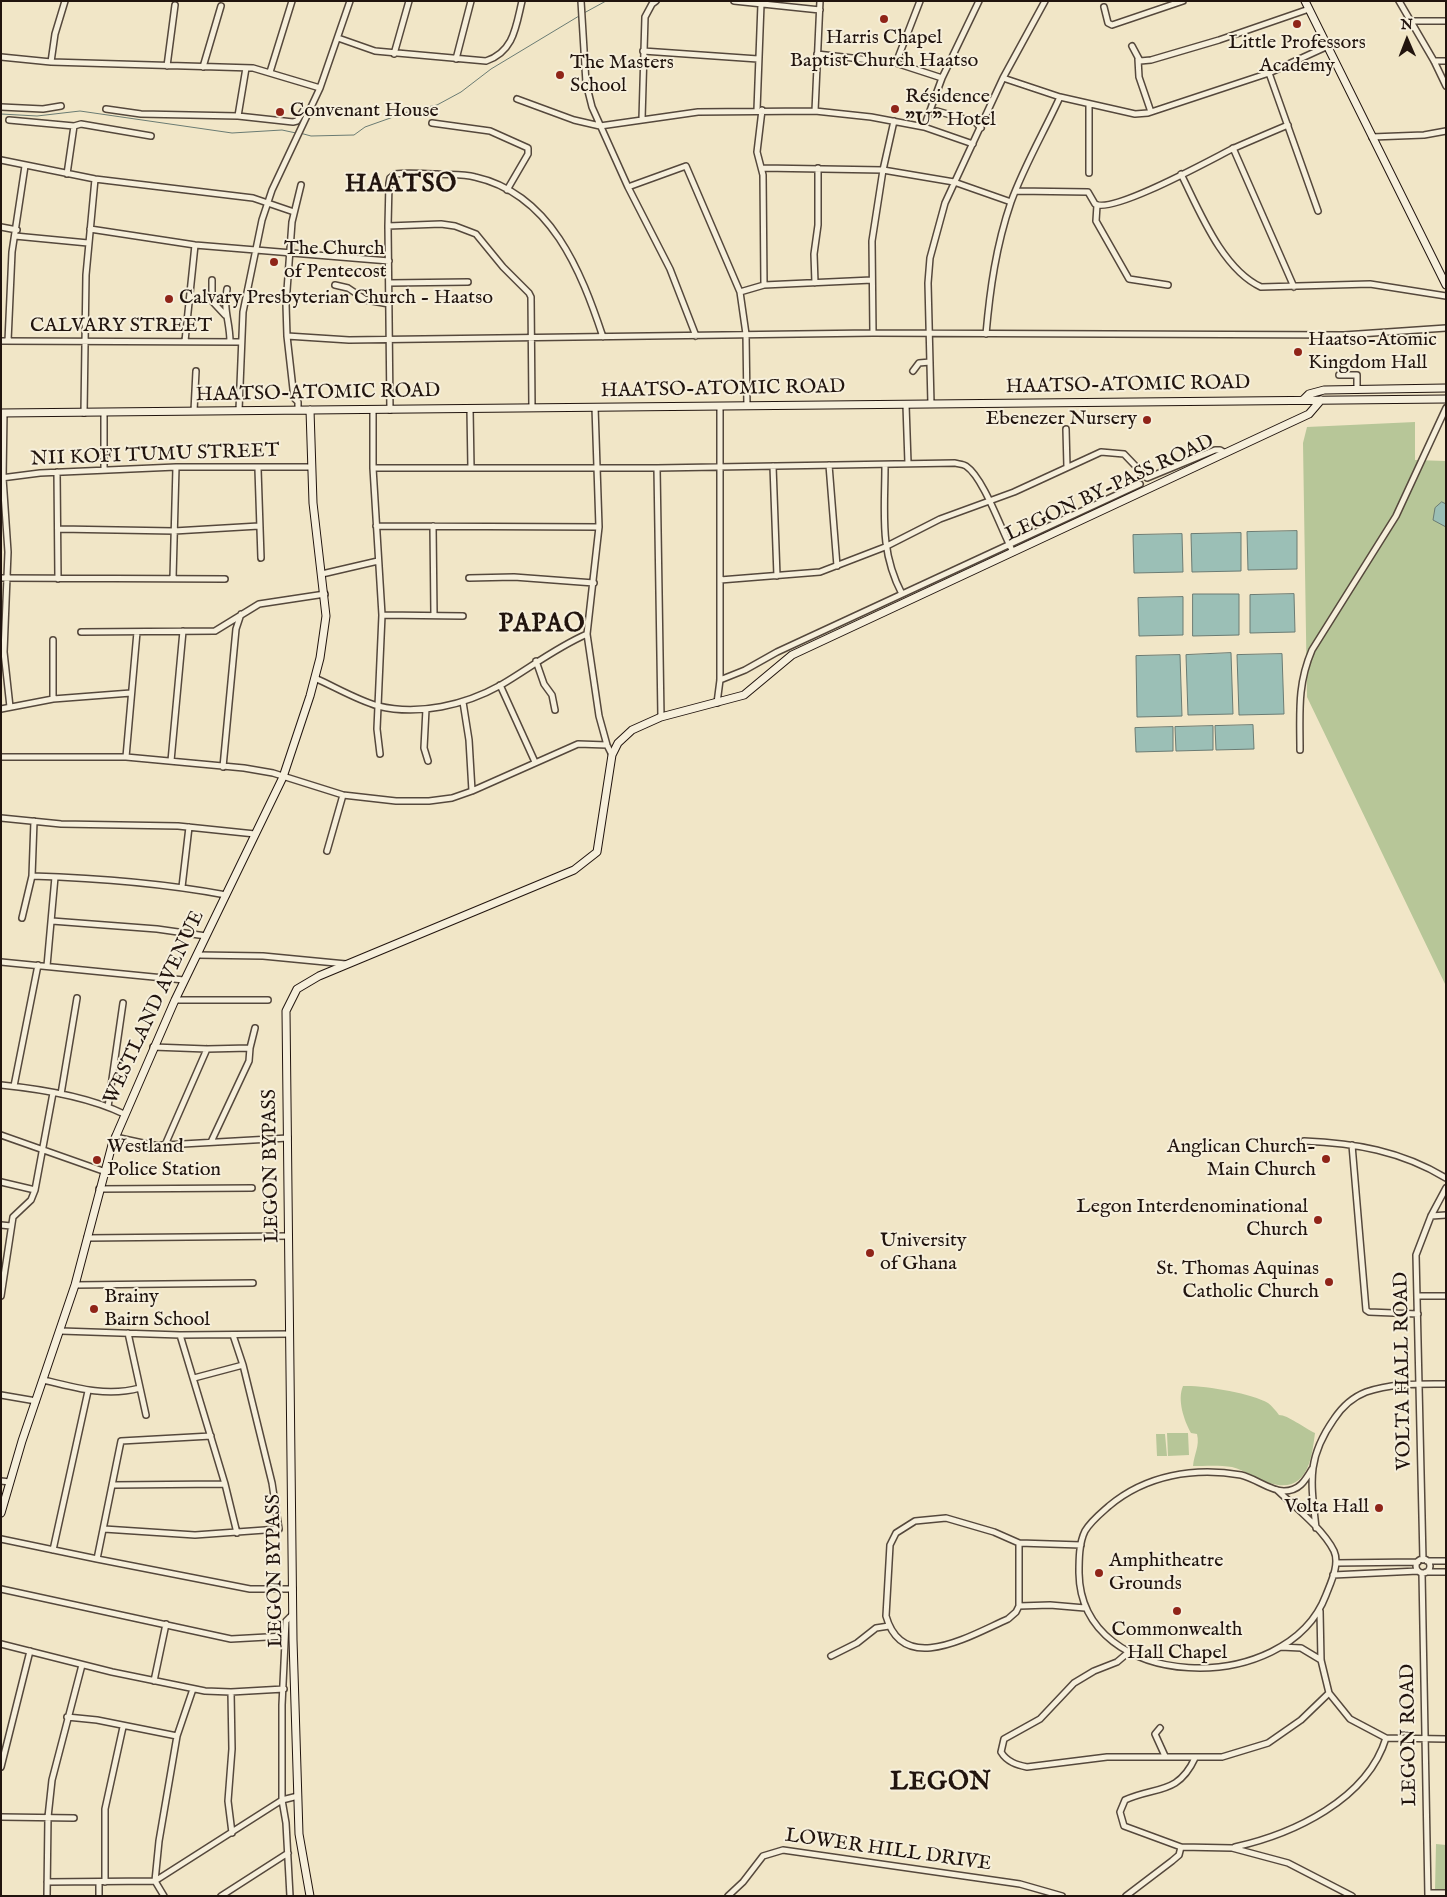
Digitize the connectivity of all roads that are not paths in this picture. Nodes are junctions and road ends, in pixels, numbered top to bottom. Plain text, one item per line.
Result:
1 (65, 1) edge
2 (292, 1) edge
3 (350, 1) edge
4 (409, 1) edge
5 (471, 1) edge
6 (522, 1) edge
7 (734, 1) edge
8 (820, 1) edge
9 (920, 1) edge
10 (979, 1) edge
11 (1045, 1) edge
12 (1183, 1) edge
13 (1305, 1) edge
14 (1399, 1) edge
15 (581, 2) edge
16 (654, 3) edge
17 (761, 4) junction
18 (176, 5) dead end
19 (221, 6) dead end
20 (1104, 7) dead end
21 (1309, 9) junction
22 (820, 10) junction
23 (1446, 21) edge
24 (1410, 22) junction
25 (338, 38) junction
26 (1132, 46) dead end
27 (1328, 46) junction
28 (643, 51) junction
29 (394, 54) junction
30 (817, 54) junction
31 (1, 57) edge
32 (456, 59) junction
33 (758, 59) junction
34 (1138, 59) junction
35 (1434, 61) junction
36 (1446, 61) edge
37 (51, 62) junction
38 (896, 63) junction
39 (168, 66) junction
40 (203, 67) junction
41 (246, 68) junction
42 (270, 72) junction
43 (1269, 73) junction
44 (942, 78) junction
45 (1003, 78) junction
46 (1446, 86) edge
47 (320, 88) junction
48 (1060, 97) junction
49 (517, 99) dead end
50 (1089, 104) junction
51 (61, 106) dead end
52 (1, 107) edge
53 (106, 109) dead end
54 (759, 110) junction
55 (815, 111) junction
56 (937, 111) dead end
57 (310, 112) junction
58 (1151, 112) junction
59 (238, 116) junction
60 (642, 119) junction
61 (9, 120) dead end
62 (894, 121) junction
63 (432, 123) dead end
64 (1288, 125) junction
65 (74, 126) junction
66 (600, 126) junction
67 (924, 127) junction
68 (981, 128) junction
69 (1446, 131) edge
70 (151, 136) dead end
71 (1372, 137) junction
72 (973, 144) junction
73 (1234, 148) junction
74 (1, 160) edge
75 (25, 166) junction
76 (762, 168) junction
77 (818, 168) junction
78 (883, 170) junction
79 (1089, 173) dead end
80 (67, 174) junction
81 (1182, 174) junction
82 (95, 179) junction
83 (954, 182) junction
84 (301, 185) dead end
85 (628, 187) junction
86 (507, 190) junction
87 (1016, 191) junction
88 (268, 201) junction
89 (1011, 202) junction
90 (1097, 205) junction
91 (1318, 211) dead end
92 (294, 212) junction
93 (388, 226) junction
94 (1, 227) edge
95 (90, 229) junction
96 (16, 233) junction
97 (88, 243) junction
98 (195, 245) junction
99 (254, 251) junction
100 (290, 254) junction
101 (389, 261) junction
102 (212, 280) dead end
103 (872, 280) junction
104 (468, 282) dead end
105 (389, 283) junction
106 (815, 283) junction
107 (764, 285) junction
108 (1168, 285) dead end
109 (1446, 285) edge
110 (335, 286) dead end
111 (1294, 287) junction
112 (227, 289) dead end
113 (740, 292) junction
114 (1446, 296) edge
115 (389, 304) junction
116 (225, 315) junction
117 (1446, 328) edge
118 (873, 333) junction
119 (929, 333) junction
120 (746, 334) junction
121 (986, 334) junction
122 (287, 336) junction
123 (696, 336) junction
124 (603, 337) junction
125 (390, 338) junction
126 (530, 339) junction
127 (1, 341) edge
128 (8, 341) junction
129 (185, 341) junction
130 (230, 342) junction
131 (241, 342) junction
132 (84, 343) junction
133 (930, 362) junction
134 (196, 371) dead end
135 (913, 371) dead end
136 (1339, 375) dead end
137 (1446, 388) edge
138 (1357, 390) junction
139 (1303, 400) junction
140 (1321, 400) junction
141 (1446, 400) edge
142 (931, 404) junction
143 (906, 405) junction
144 (720, 406) junction
145 (747, 406) junction
146 (595, 407) junction
147 (532, 408) junction
148 (1446, 408) edge
149 (470, 409) junction
150 (239, 410) junction
151 (298, 410) junction
152 (310, 410) junction
153 (373, 410) junction
154 (390, 410) junction
155 (194, 412) junction
156 (2, 413) edge
157 (84, 413) junction
158 (104, 413) junction
159 (1066, 429) dead end
160 (1225, 454) junction
161 (908, 463) junction
162 (829, 465) junction
163 (886, 465) junction
164 (773, 466) junction
165 (176, 467) junction
166 (311, 467) junction
167 (718, 467) junction
168 (1067, 467) junction
169 (373, 468) junction
170 (471, 468) junction
171 (597, 468) junction
172 (656, 468) junction
173 (258, 469) junction
174 (104, 470) junction
175 (56, 472) junction
176 (2, 478) edge
177 (1140, 484) dead end
178 (989, 500) junction
179 (259, 526) junction
180 (376, 526) junction
181 (433, 526) junction
182 (599, 527) junction
183 (59, 529) junction
184 (174, 531) junction
185 (1008, 544) junction
186 (885, 547) junction
187 (1013, 552) junction
188 (261, 558) dead end
189 (378, 561) junction
190 (837, 566) junction
191 (322, 574) junction
192 (777, 576) junction
193 (4, 578) edge
194 (173, 578) junction
195 (469, 578) dead end
196 (58, 579) junction
197 (225, 579) dead end
198 (720, 580) junction
199 (594, 583) junction
200 (325, 594) junction
201 (904, 597) junction
202 (241, 614) junction
203 (382, 615) junction
204 (434, 615) junction
205 (463, 616) dead end
206 (227, 624) junction
207 (236, 628) junction
208 (183, 631) junction
209 (81, 632) dead end
210 (137, 632) junction
211 (587, 634) junction
212 (53, 640) dead end
213 (3, 652) edge
214 (536, 661) junction
215 (315, 678) junction
216 (720, 680) junction
217 (500, 685) junction
218 (131, 693) junction
219 (52, 698) junction
220 (463, 702) junction
221 (717, 704) junction
222 (379, 706) junction
223 (10, 707) junction
224 (1, 709) edge
225 (426, 709) junction
226 (555, 710) dead end
227 (661, 717) junction
228 (607, 745) junction
229 (1300, 750) dead end
230 (380, 754) dead end
231 (612, 756) junction
232 (1, 757) edge
233 (126, 757) junction
234 (171, 761) junction
235 (428, 761) dead end
236 (535, 762) junction
237 (223, 767) junction
238 (283, 777) junction
239 (472, 791) junction
240 (343, 795) junction
241 (1, 818) edge
242 (34, 821) junction
243 (189, 827) junction
244 (255, 834) junction
245 (328, 851) dead end
246 (32, 876) junction
247 (55, 877) junction
248 (182, 887) junction
249 (226, 895) junction
250 (22, 918) dead end
251 (52, 921) junction
252 (206, 936) junction
253 (197, 955) junction
254 (1, 962) edge
255 (350, 964) junction
256 (38, 966) junction
257 (48, 966) junction
258 (184, 980) junction
259 (77, 998) dead end
260 (175, 1000) junction
261 (268, 1000) dead end
262 (122, 1003) dead end
263 (255, 1028) dead end
264 (154, 1046) junction
265 (250, 1048) junction
266 (207, 1049) junction
267 (1, 1085) edge
268 (14, 1086) junction
269 (53, 1093) junction
270 (62, 1094) junction
271 (108, 1107) junction
272 (124, 1114) junction
273 (1, 1134) edge
274 (115, 1138) junction
275 (288, 1138) junction
276 (1304, 1141) dead end
277 (211, 1142) junction
278 (165, 1145) junction
279 (1352, 1145) junction
280 (44, 1149) junction
281 (103, 1171) junction
282 (1446, 1178) edge
283 (1, 1182) edge
284 (252, 1188) dead end
285 (1446, 1188) edge
286 (99, 1189) junction
287 (35, 1190) junction
288 (1446, 1215) edge
289 (1431, 1216) junction
290 (1, 1225) edge
291 (12, 1226) junction
292 (289, 1236) junction
293 (87, 1238) junction
294 (253, 1283) dead end
295 (2, 1284) edge
296 (75, 1285) junction
297 (1, 1296) edge
298 (1416, 1296) junction
299 (1446, 1296) edge
300 (1418, 1314) junction
301 (61, 1331) junction
302 (128, 1333) junction
303 (290, 1334) junction
304 (180, 1335) junction
305 (233, 1335) junction
306 (243, 1365) junction
307 (194, 1378) junction
308 (44, 1380) junction
309 (1419, 1384) junction
310 (1446, 1384) edge
311 (140, 1388) junction
312 (88, 1391) junction
313 (1, 1395) edge
314 (36, 1401) junction
315 (146, 1415) dead end
316 (211, 1436) junction
317 (1312, 1469) junction
318 (1, 1481) edge
319 (10, 1482) junction
320 (225, 1484) junction
321 (113, 1485) junction
322 (1277, 1490) junction
323 (1, 1513) edge
324 (291, 1527) junction
325 (104, 1528) junction
326 (1316, 1528) junction
327 (279, 1529) junction
328 (237, 1533) junction
329 (1, 1539) edge
330 (1019, 1543) junction
331 (1081, 1545) junction
332 (53, 1550) junction
333 (97, 1559) junction
334 (1423, 1561) junction
335 (1446, 1561) edge
336 (1336, 1564) junction
337 (1422, 1572) junction
338 (1446, 1572) edge
339 (1333, 1575) junction
340 (1, 1589) edge
341 (293, 1589) junction
342 (1019, 1606) junction
343 (1085, 1608) junction
344 (1320, 1611) junction
345 (292, 1615) junction
346 (166, 1624) junction
347 (889, 1626) junction
348 (285, 1636) junction
349 (1, 1644) edge
350 (1280, 1646) junction
351 (30, 1651) junction
352 (1130, 1651) junction
353 (831, 1656) dead end
354 (1321, 1660) junction
355 (82, 1665) junction
356 (154, 1681) junction
357 (192, 1689) junction
358 (284, 1689) junction
359 (231, 1692) junction
360 (1329, 1693) junction
361 (67, 1718) junction
362 (123, 1727) junction
363 (1160, 1728) dead end
364 (177, 1736) junction
365 (1386, 1738) junction
366 (1426, 1739) junction
367 (1446, 1739) edge
368 (1165, 1756) junction
369 (1194, 1758) junction
370 (1, 1767) edge
371 (298, 1796) junction
372 (282, 1800) junction
373 (48, 1817) junction
374 (1, 1818) edge
375 (74, 1818) dead end
376 (232, 1833) junction
377 (1181, 1847) junction
378 (1232, 1848) junction
379 (288, 1853) junction
380 (155, 1881) junction
381 (47, 1882) junction
382 (101, 1882) junction
383 (1446, 1893) edge
384 (1428, 1894) edge
385 (47, 1896) edge
386 (99, 1896) edge
387 (164, 1896) edge
388 (222, 1896) edge
389 (290, 1896) edge
390 (310, 1896) edge
391 (728, 1896) edge
392 (1062, 1896) edge
393 (1126, 1896) edge
394 (1352, 1896) edge

1 - 37 street
2 - 42 street
3 - 25 street
4 - 29 street
5 - 32 street
6 - 32 street
7 - 17 street
8 - 22 street
9 - 38 street
10 - 44 street
11 - 45 street
12 - 20 street
13 - 21 street
14 - 24 street
15 - 66 street
16 - 28 street
17 - 22 street
17 - 33 street
18 - 39 street
19 - 40 street
21 - 27 street
21 - 34 street
22 - 30 street
23 - 24 street
24 - 35 street
25 - 29 street
25 - 47 street
26 - 34 street
27 - 43 street
27 - 71 street
28 - 33 street
28 - 60 street
29 - 32 street
30 - 38 street
30 - 55 street
31 - 37 street
33 - 54 street
34 - 58 street
35 - 36 street
35 - 46 street
37 - 39 street
38 - 44 street
39 - 40 street
40 - 41 street
41 - 42 street
41 - 59 street
42 - 47 street
43 - 58 street
43 - 64 street
44 - 67 street
45 - 48 street
45 - 68 street
47 - 57 street
48 - 50 street
48 - 87 street
49 - 66 street
50 - 58 street
50 - 79 street
51 - 52 street
53 - 59 street
54 - 55 street
54 - 60 street
54 - 76 street
55 - 62 street
56 - 68 street
57 - 59 street
57 - 88 street
60 - 66 street
61 - 65 street
62 - 67 street
62 - 78 street
63 - 86 street
64 - 73 street
64 - 91 street
65 - 70 street
65 - 80 street
66 - 85 street
67 - 72 street
68 - 72 street
69 - 71 street
71 - 109 street
72 - 83 street
73 - 81 street
73 - 111 street
74 - 75 street
75 - 80 street
75 - 96 street
76 - 77 street
76 - 107 street
77 - 78 street
77 - 106 street
78 - 83 street
78 - 103 street
80 - 82 street
81 - 90 street
81 - 111 street
82 - 88 street
82 - 95 street
83 - 89 street
83 - 119 street
84 - 92 street
85 - 113 street
85 - 123 street
86 - 93 street
86 - 124 street
87 - 89 street
87 - 90 street
88 - 92 street
88 - 99 street
89 - 121 street
90 - 108 street
92 - 100 street
93 - 101 street
93 - 126 street
94 - 96 street
95 - 97 street
95 - 98 street
96 - 97 street
96 - 128 street
97 - 132 street
98 - 99 street
98 - 129 street
99 - 100 street
99 - 131 street
100 - 101 street
100 - 122 street
101 - 105 street
102 - 116 street
103 - 106 street
103 - 118 street
104 - 105 street
105 - 115 street
106 - 107 street
107 - 113 street
110 - 115 street
111 - 114 street
112 - 116 street
113 - 120 street
115 - 125 street
116 - 130 street
117 - 121 street
118 - 119 street
118 - 120 street
119 - 121 street
119 - 133 street
120 - 123 street
120 - 145 street
122 - 125 street
122 - 151 street
123 - 124 street
124 - 126 street
125 - 126 street
125 - 154 street
126 - 147 street
127 - 128 street, CALVARY STREET
128 - 132 street, CALVARY STREET
129 - 130 street, CALVARY STREET
129 - 132 street, CALVARY STREET
130 - 131 street, CALVARY STREET
131 - 150 street
132 - 157 street
133 - 135 street
133 - 142 street
134 - 155 street
136 - 138 street
137 - 138 street
138 - 139 street
139 - 140 street, HAATSO-ATOMIC ROAD
139 - 142 street, HAATSO-ATOMIC ROAD
140 - 141 street, HAATSO-ATOMIC ROAD
140 - 160 street, LEGON BY-PASS ROAD
142 - 143 street, HAATSO-ATOMIC ROAD
143 - 145 street, HAATSO-ATOMIC ROAD
143 - 161 street
144 - 145 street, HAATSO-ATOMIC ROAD
144 - 146 street, HAATSO-ATOMIC ROAD
144 - 167 street
146 - 147 street, HAATSO-ATOMIC ROAD
146 - 171 street
147 - 149 street, HAATSO-ATOMIC ROAD
148 - 229 street
149 - 154 street, HAATSO-ATOMIC ROAD
149 - 170 street
150 - 151 street, HAATSO-ATOMIC ROAD
150 - 155 street, HAATSO-ATOMIC ROAD
151 - 152 street, HAATSO-ATOMIC ROAD
152 - 153 street, HAATSO-ATOMIC ROAD
152 - 166 street, WESTLAND AVENUE
153 - 154 street, HAATSO-ATOMIC ROAD
153 - 169 street
155 - 158 street, HAATSO-ATOMIC ROAD
156 - 157 street, HAATSO-ATOMIC ROAD
156 - 176 street
157 - 158 street, HAATSO-ATOMIC ROAD
158 - 174 street
159 - 168 street
160 - 168 street
160 - 187 street, LEGON BY-PASS ROAD
161 - 163 street
161 - 178 street
162 - 163 street
162 - 164 street
162 - 190 street
163 - 186 street
164 - 167 street
164 - 192 street
165 - 173 street, NII KOFI TUMU STREET
165 - 174 street, NII KOFI TUMU STREET
165 - 184 street
166 - 173 street, NII KOFI TUMU STREET
166 - 191 street, WESTLAND AVENUE
167 - 172 street
167 - 198 street
168 - 178 street
169 - 170 street
169 - 180 street
170 - 171 street
171 - 172 street
171 - 182 street
172 - 227 street
173 - 179 street
174 - 175 street, NII KOFI TUMU STREET
175 - 176 street, NII KOFI TUMU STREET
175 - 183 street
176 - 193 street
177 - 185 street
178 - 185 street
178 - 186 street
179 - 184 street
179 - 188 street
180 - 181 street
180 - 189 street
181 - 182 street
181 - 204 street
182 - 199 street
183 - 184 street
183 - 196 street
184 - 194 street
185 - 187 street
185 - 201 street
186 - 190 street
186 - 201 street
187 - 201 street, LEGON BY-PASS ROAD
189 - 191 street
189 - 203 street
190 - 192 street
191 - 200 street, WESTLAND AVENUE
192 - 198 street
193 - 196 street
193 - 213 street
194 - 196 street
194 - 197 street
195 - 199 street
198 - 216 street
199 - 211 street
200 - 202 street
200 - 215 street, WESTLAND AVENUE
201 - 216 street
201 - 221 street, LEGON BY-PASS ROAD
202 - 206 street
202 - 207 street
203 - 204 street
203 - 222 street
204 - 205 street
206 - 207 street
206 - 208 street
207 - 237 street
208 - 210 street
208 - 234 street
209 - 210 street
210 - 218 street
211 - 214 street
211 - 228 street
212 - 219 street
213 - 223 street
214 - 217 street
214 - 226 street
215 - 222 street
215 - 238 street, WESTLAND AVENUE
216 - 221 street
217 - 220 street
217 - 236 street
218 - 219 street
218 - 233 street
219 - 223 street
220 - 225 street
220 - 239 street
221 - 227 street, LEGON BYPASS
222 - 225 street
222 - 230 street
223 - 224 street
225 - 235 street
227 - 231 street, LEGON BYPASS
228 - 231 street
228 - 236 street
231 - 255 street, LEGON BYPASS
232 - 233 street
233 - 234 street
234 - 237 street
236 - 239 street
237 - 238 street
238 - 240 street
238 - 244 street, WESTLAND AVENUE
239 - 240 street
240 - 245 street
241 - 242 street
242 - 243 street
242 - 246 street
243 - 244 street
243 - 248 street
244 - 249 street, WESTLAND AVENUE
246 - 247 street
246 - 250 street
247 - 248 street
247 - 251 street
248 - 249 street
249 - 252 street, WESTLAND AVENUE
251 - 252 street
251 - 257 street
252 - 253 street, WESTLAND AVENUE
253 - 255 street
253 - 258 street, WESTLAND AVENUE
254 - 256 street
255 - 275 street, LEGON BYPASS
256 - 257 street
256 - 268 street
257 - 258 street
258 - 260 street, WESTLAND AVENUE
259 - 270 street
260 - 261 street
260 - 264 street, WESTLAND AVENUE
262 - 271 street
263 - 265 street
264 - 266 street
264 - 272 street, WESTLAND AVENUE
265 - 266 street
265 - 277 street
266 - 278 street
267 - 268 street
268 - 269 street
269 - 270 street
269 - 280 street
270 - 271 street
271 - 272 street
272 - 274 street, WESTLAND AVENUE
273 - 280 street
274 - 278 street
274 - 281 street, WESTLAND AVENUE
275 - 277 street
275 - 292 street, LEGON BYPASS
276 - 279 street
277 - 278 street
279 - 282 street
279 - 300 street
280 - 281 street
280 - 287 street
281 - 286 street, WESTLAND AVENUE
283 - 287 street
284 - 286 street
285 - 289 street, VOLTA HALL ROAD
286 - 293 street, WESTLAND AVENUE
287 - 291 street
288 - 289 street
289 - 298 street, VOLTA HALL ROAD
290 - 291 street
291 - 295 street
292 - 293 street
292 - 303 street, LEGON BYPASS
293 - 296 street, WESTLAND AVENUE
294 - 296 street
295 - 297 street
296 - 301 street, WESTLAND AVENUE
298 - 299 street
298 - 300 street, VOLTA HALL ROAD
300 - 309 street, VOLTA HALL ROAD
301 - 302 street
301 - 308 street, WESTLAND AVENUE
302 - 304 street
302 - 311 street
303 - 305 street
303 - 324 street, LEGON BYPASS
304 - 305 street
304 - 307 street
305 - 306 street
306 - 307 street
306 - 327 street
307 - 316 street
308 - 312 street
308 - 314 street, WESTLAND AVENUE
309 - 310 street
309 - 317 street
309 - 334 street, VOLTA HALL ROAD
311 - 312 street
311 - 315 street
312 - 332 street
313 - 314 street
314 - 319 street, WESTLAND AVENUE
316 - 320 street
316 - 321 street
317 - 322 street
317 - 326 street
318 - 319 street
319 - 323 street, WESTLAND AVENUE
320 - 321 street
320 - 328 street
321 - 325 street
322 - 326 street
322 - 331 street
324 - 327 street
324 - 341 street, LEGON BYPASS
325 - 328 street
325 - 333 street
326 - 336 street
327 - 328 street
329 - 332 street
330 - 331 street
330 - 342 street
330 - 347 street
331 - 343 street
332 - 333 street
333 - 341 street
334 - 335 street
334 - 336 street
334 - 337 street
334 - 337 street
336 - 339 street
337 - 338 street
337 - 339 street
337 - 366 street, LEGON ROAD
339 - 344 street
340 - 346 street
341 - 345 street, LEGON BYPASS
342 - 343 street
342 - 347 street
343 - 352 street
344 - 350 street
344 - 354 street
345 - 348 street
345 - 371 street, LEGON BYPASS
346 - 348 street
346 - 356 street
347 - 353 street
348 - 358 street
349 - 351 street
350 - 352 street
350 - 354 street
351 - 355 street
351 - 370 street
352 - 368 street
354 - 360 street
355 - 356 street
355 - 361 street
356 - 357 street
357 - 359 street
357 - 364 street
358 - 359 street
358 - 372 street
359 - 376 street
360 - 365 street
360 - 369 street
361 - 362 street
361 - 373 street
362 - 364 street
362 - 382 street
363 - 368 street
364 - 380 street
365 - 366 street
365 - 378 street
366 - 367 street
366 - 384 street, LEGON ROAD
368 - 369 street
369 - 377 street
371 - 372 street
371 - 390 street, LEGON BYPASS
372 - 376 street
372 - 379 street
373 - 374 street
373 - 375 street
373 - 381 street
376 - 380 street
377 - 378 street
377 - 393 street
378 - 394 street
379 - 388 street
379 - 389 street
380 - 382 street
380 - 387 street
381 - 382 street
381 - 385 street
382 - 386 street
383 - 384 street
391 - 392 street, LOWER HILL DRIVE

